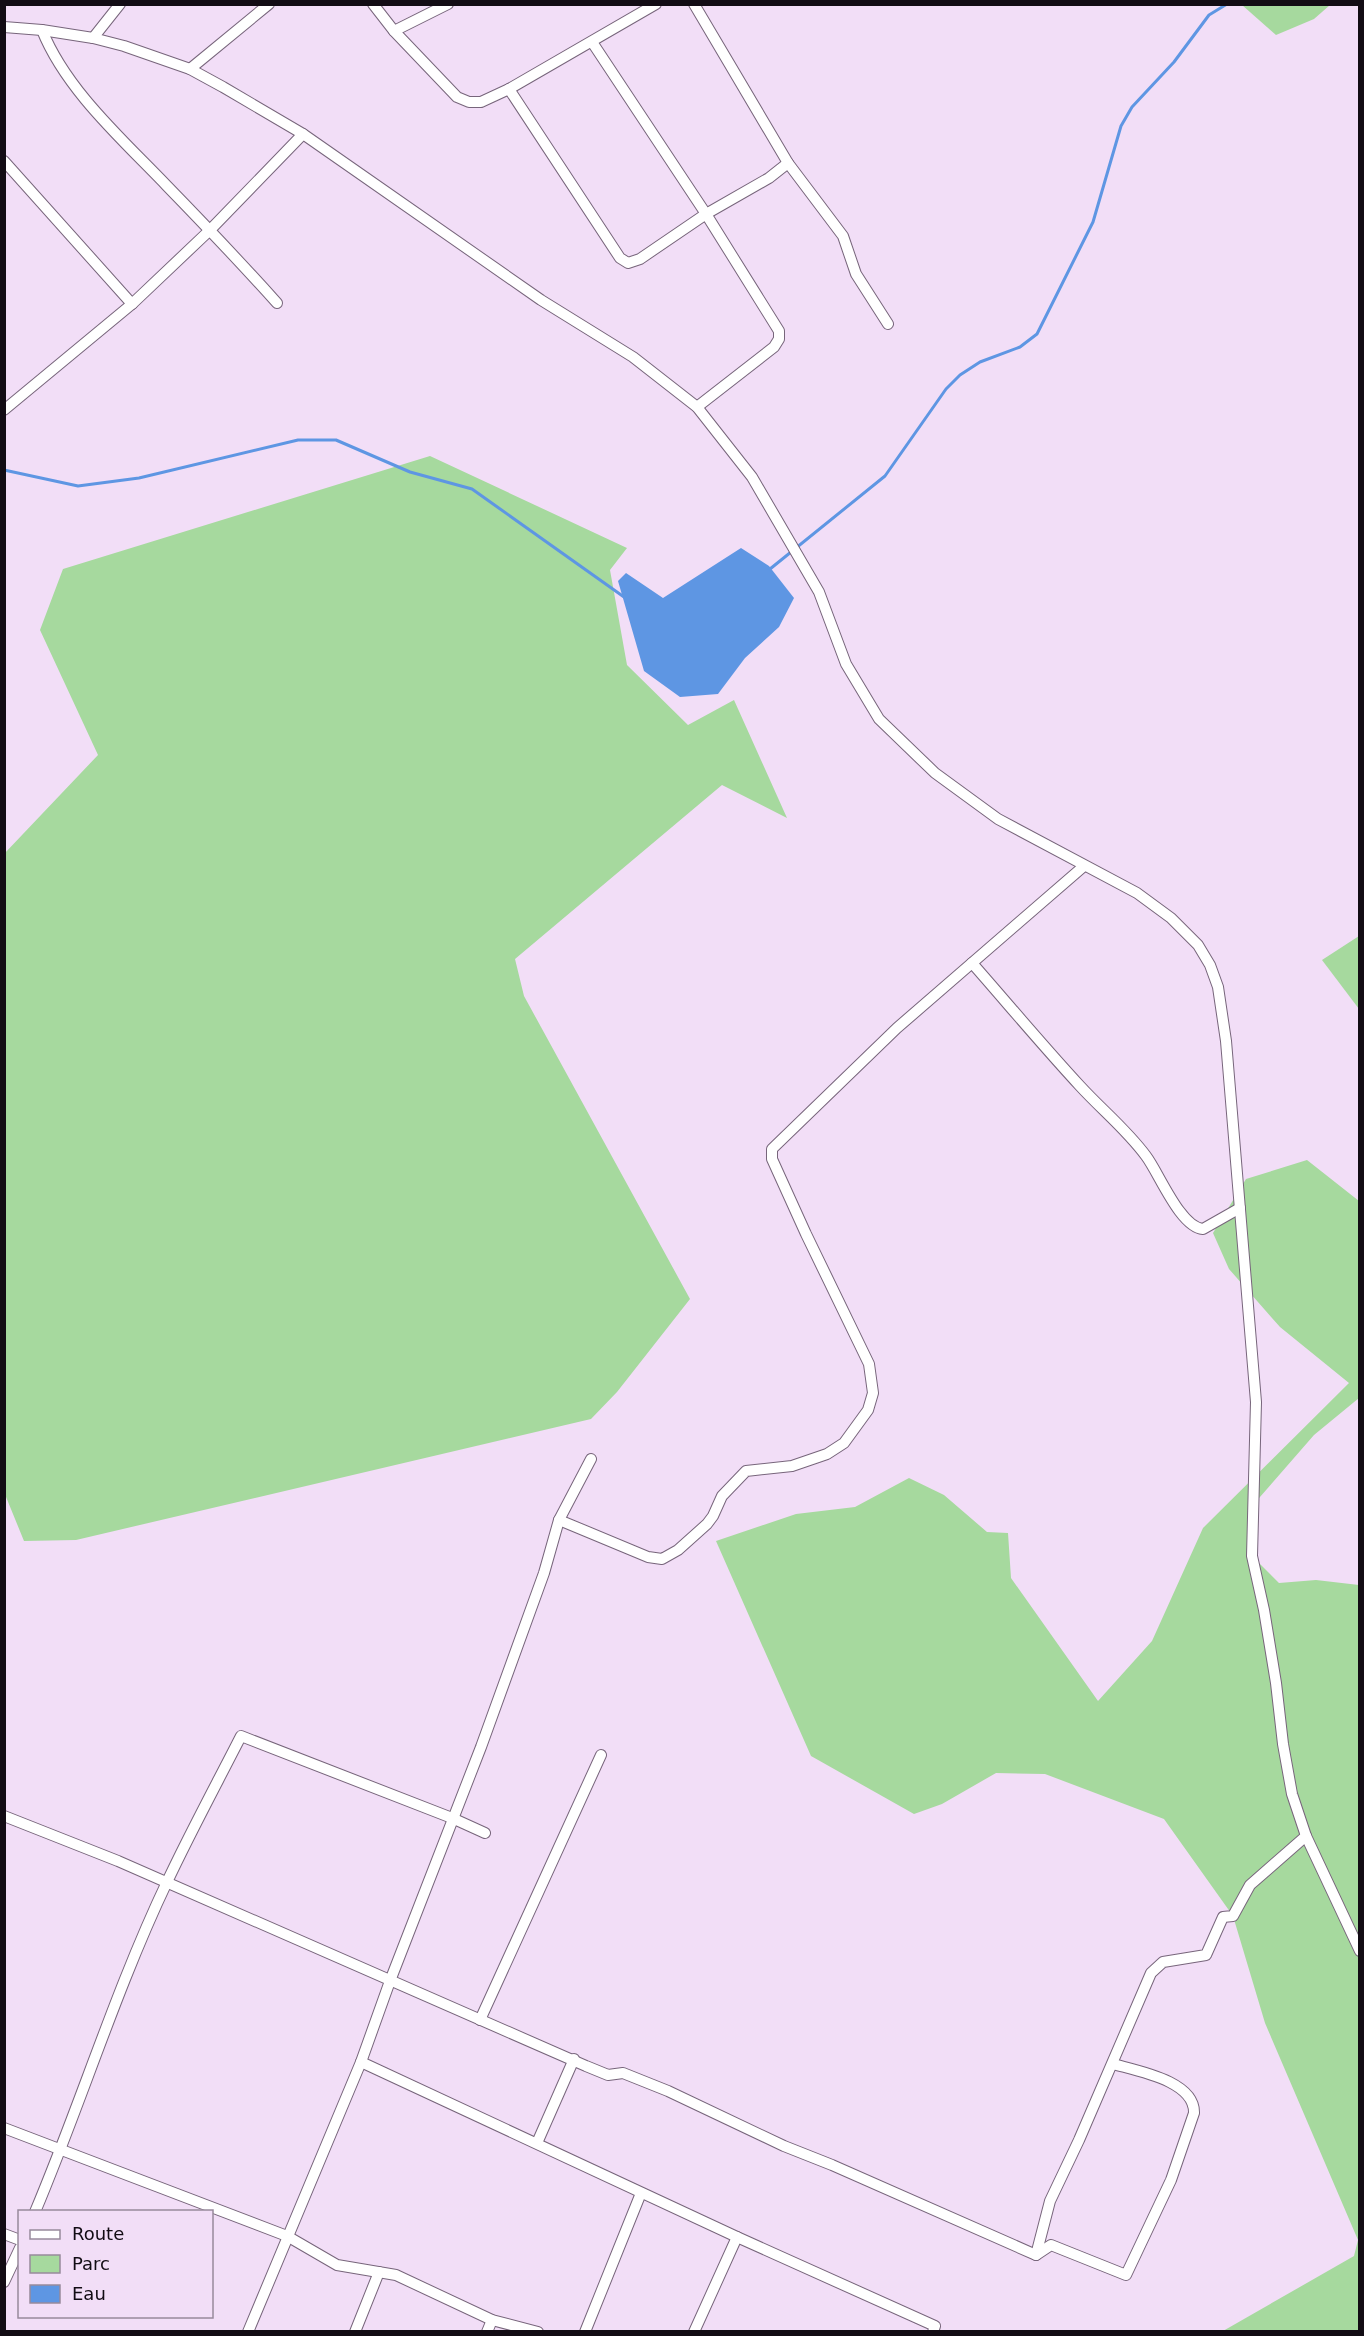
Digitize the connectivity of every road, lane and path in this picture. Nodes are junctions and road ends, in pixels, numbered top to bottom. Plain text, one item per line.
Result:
1 (120, 4) edge
2 (268, 4) edge
3 (373, 4) edge
4 (448, 4) edge
5 (656, 4) edge
6 (694, 4) edge
7 (4, 27) edge
8 (42, 30) junction
9 (394, 31) junction
10 (93, 38) junction
11 (592, 42) junction
12 (190, 69) junction
13 (509, 89) junction
14 (303, 134) junction
15 (4, 161) edge
16 (788, 163) junction
17 (706, 214) junction
18 (210, 230) junction
19 (277, 303) dead end
20 (132, 304) junction
21 (888, 324) dead end
22 (697, 407) junction
23 (4, 410) edge
24 (1084, 866) junction
25 (972, 963) junction
26 (1240, 1208) junction
27 (591, 1459) dead end
28 (559, 1520) junction
29 (601, 1755) dead end
30 (4, 1816) edge
31 (452, 1818) junction
32 (484, 1833) dead end
33 (1306, 1836) junction
34 (166, 1883) junction
35 (1359, 1951) edge
36 (390, 1981) junction
37 (480, 2020) junction
38 (574, 2059) junction
39 (362, 2062) junction
40 (1113, 2064) junction
41 (4, 2128) edge
42 (537, 2143) junction
43 (61, 2151) junction
44 (641, 2193) junction
45 (35, 2210) edge
46 (287, 2236) junction
47 (737, 2237) junction
48 (18, 2252) edge
49 (1036, 2256) junction
50 (379, 2272) junction
51 (4, 2282) edge
52 (492, 2320) junction
53 (248, 2331) edge
54 (355, 2331) edge
55 (487, 2331) edge
56 (538, 2331) edge
57 (585, 2331) edge
58 (694, 2331) edge
59 (933, 2331) edge

1 - 10 street
2 - 12 street
3 - 9 street
4 - 9 street
5 - 11 street
6 - 16 street
7 - 8 street
8 - 10 street
8 - 18 street
9 - 13 street
10 - 12 street
11 - 13 street
11 - 17 street
12 - 14 street
13 - 17 street
14 - 18 street
14 - 22 street
15 - 20 street
16 - 17 street
16 - 21 street
17 - 22 street
18 - 19 street
18 - 20 street
20 - 23 street
22 - 24 street
24 - 25 street
24 - 26 street
25 - 26 street
25 - 28 street
26 - 33 street
27 - 28 street
28 - 31 street
29 - 37 street
30 - 34 street
31 - 32 street
31 - 34 street
31 - 36 street
33 - 35 street
33 - 40 street
34 - 36 street
34 - 43 street
36 - 37 street
36 - 39 street
37 - 38 street
38 - 42 street
38 - 49 street
39 - 42 street
39 - 46 street
40 - 49 street
40 - 49 street
41 - 43 street
42 - 44 street
43 - 45 street
43 - 46 street
44 - 47 street
44 - 57 street
46 - 50 street
46 - 53 street
47 - 58 street
47 - 59 street
48 - 51 street
50 - 52 street
50 - 54 street
52 - 55 street
52 - 56 street

